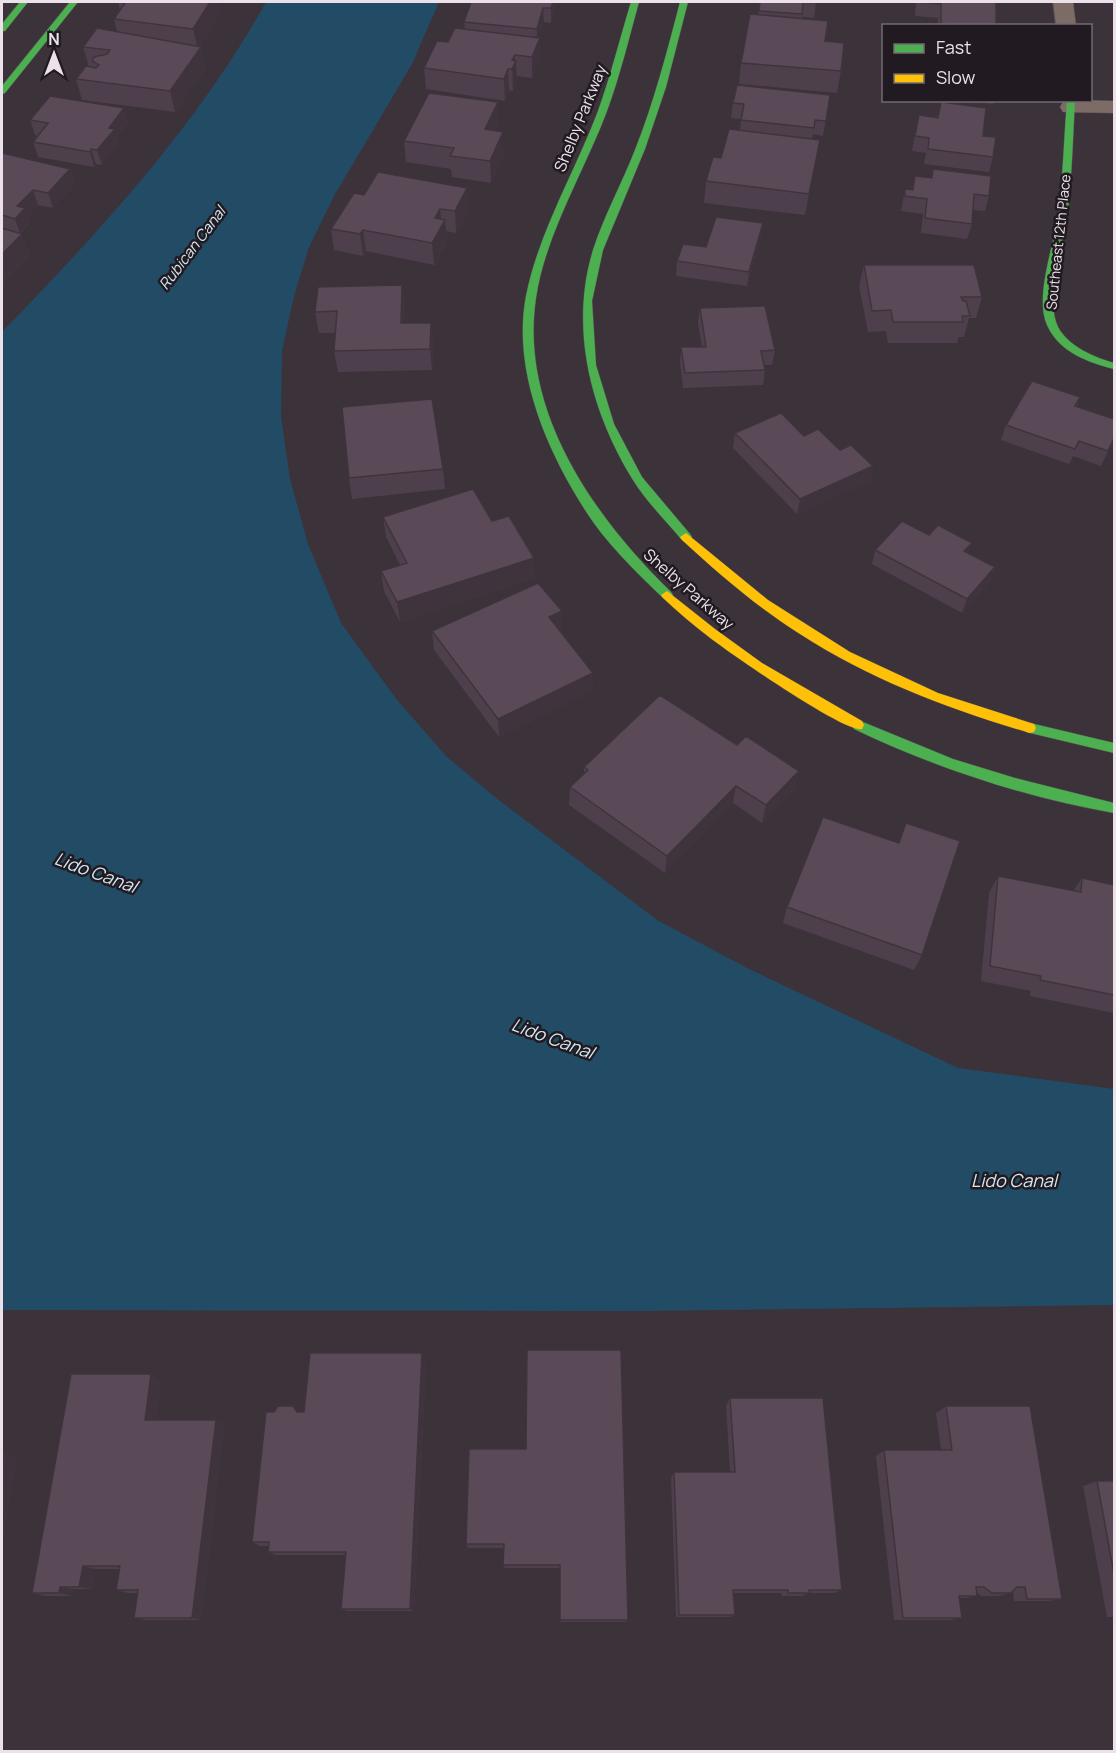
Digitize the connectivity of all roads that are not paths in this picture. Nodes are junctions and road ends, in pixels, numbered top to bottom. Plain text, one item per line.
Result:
1 (24, 2) edge
2 (74, 2) edge
3 (635, 2) edge
4 (684, 2) edge
5 (1064, 2) edge
6 (1066, 24) edge
7 (2, 29) edge
8 (2, 91) edge
9 (1071, 104) edge
10 (1114, 107) edge
11 (1114, 366) edge
12 (1114, 748) edge
13 (1114, 808) edge

1 - 7 street
2 - 8 street
3 - 13 street, Shelby Parkway
4 - 12 street, Shelby Parkway
5 - 6 street
9 - 10 street
9 - 11 street, Southeast 12th Place

